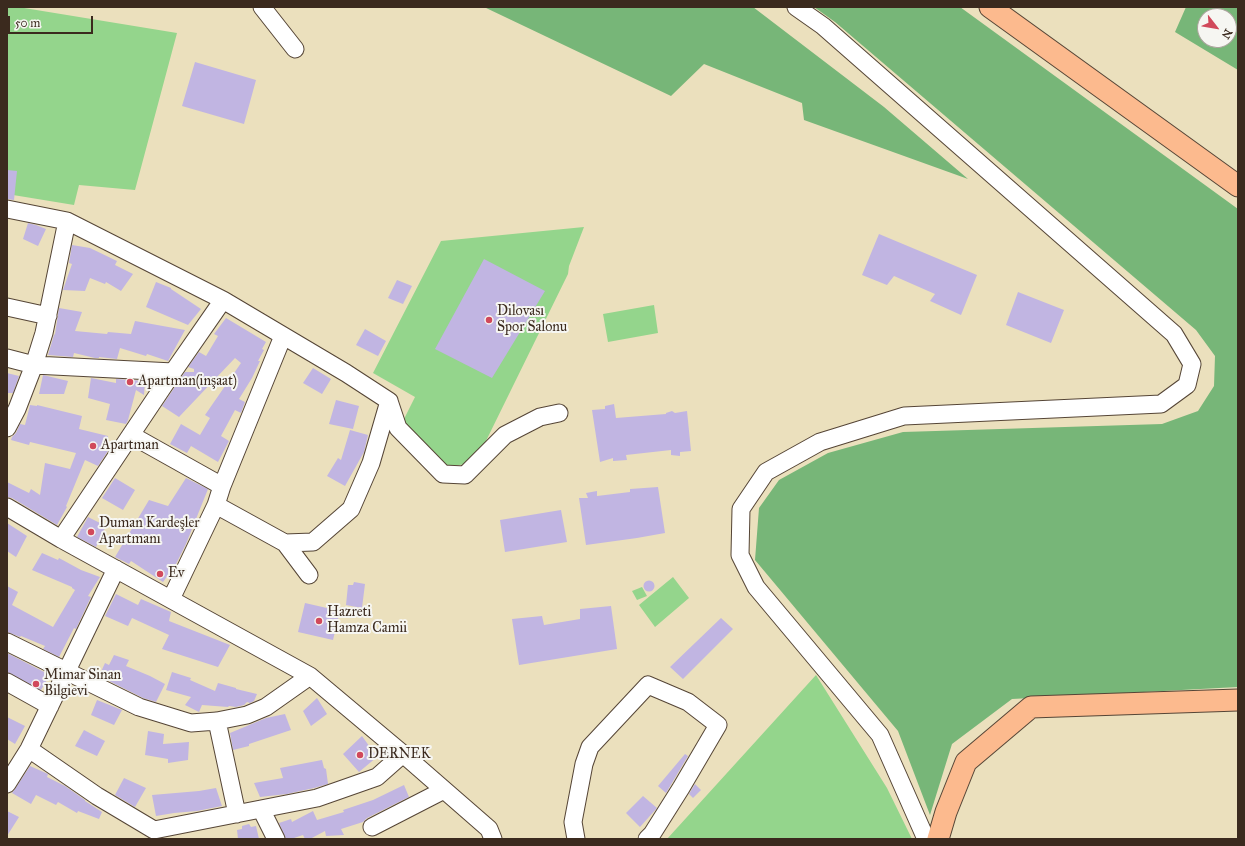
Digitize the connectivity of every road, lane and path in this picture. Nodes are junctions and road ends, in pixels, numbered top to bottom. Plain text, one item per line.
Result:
1 (262, 7) edge
2 (796, 7) edge
3 (990, 7) edge
4 (295, 49) dead end
5 (1238, 186) edge
6 (7, 208) edge
7 (67, 220) junction
8 (223, 300) junction
9 (7, 307) edge
10 (48, 316) junction
11 (283, 336) junction
12 (7, 358) edge
13 (34, 365) junction
14 (173, 372) junction
15 (389, 401) junction
16 (559, 413) dead end
17 (7, 428) edge
18 (131, 435) junction
19 (222, 486) junction
20 (216, 505) junction
21 (8, 509) edge
22 (61, 539) junction
23 (285, 543) junction
24 (116, 569) junction
25 (309, 575) dead end
26 (171, 599) junction
27 (7, 642) edge
28 (66, 672) junction
29 (310, 676) junction
30 (7, 682) edge
31 (1238, 700) edge
32 (50, 706) junction
33 (217, 721) junction
34 (29, 749) junction
35 (403, 754) junction
36 (7, 784) edge
37 (444, 790) junction
38 (262, 809) junction
39 (237, 814) junction
40 (372, 827) dead end
41 (161, 834) edge
42 (276, 839) edge
43 (492, 839) edge
44 (576, 839) edge
45 (647, 839) edge
46 (926, 839) edge
47 (938, 839) edge

1 - 4 street
2 - 46 street
3 - 5 main road
6 - 7 street
7 - 8 street
7 - 10 street
8 - 11 street
8 - 14 street
9 - 10 street
10 - 13 street
11 - 15 street
11 - 19 street
12 - 13 street
13 - 14 street
13 - 17 street
14 - 18 street
15 - 16 street
15 - 23 street
18 - 19 street
18 - 22 street
19 - 20 street
20 - 23 street
20 - 26 street
21 - 22 street
22 - 24 street
23 - 25 street
24 - 26 street
24 - 28 street
26 - 29 street
27 - 28 street
28 - 32 street
28 - 33 street
29 - 33 street
29 - 35 street
30 - 32 street
31 - 47 main road
32 - 34 street
33 - 39 street
34 - 36 street
34 - 41 street
35 - 37 street
35 - 38 street
37 - 40 street
37 - 43 street
38 - 39 street
38 - 42 street
39 - 41 street
44 - 45 street

